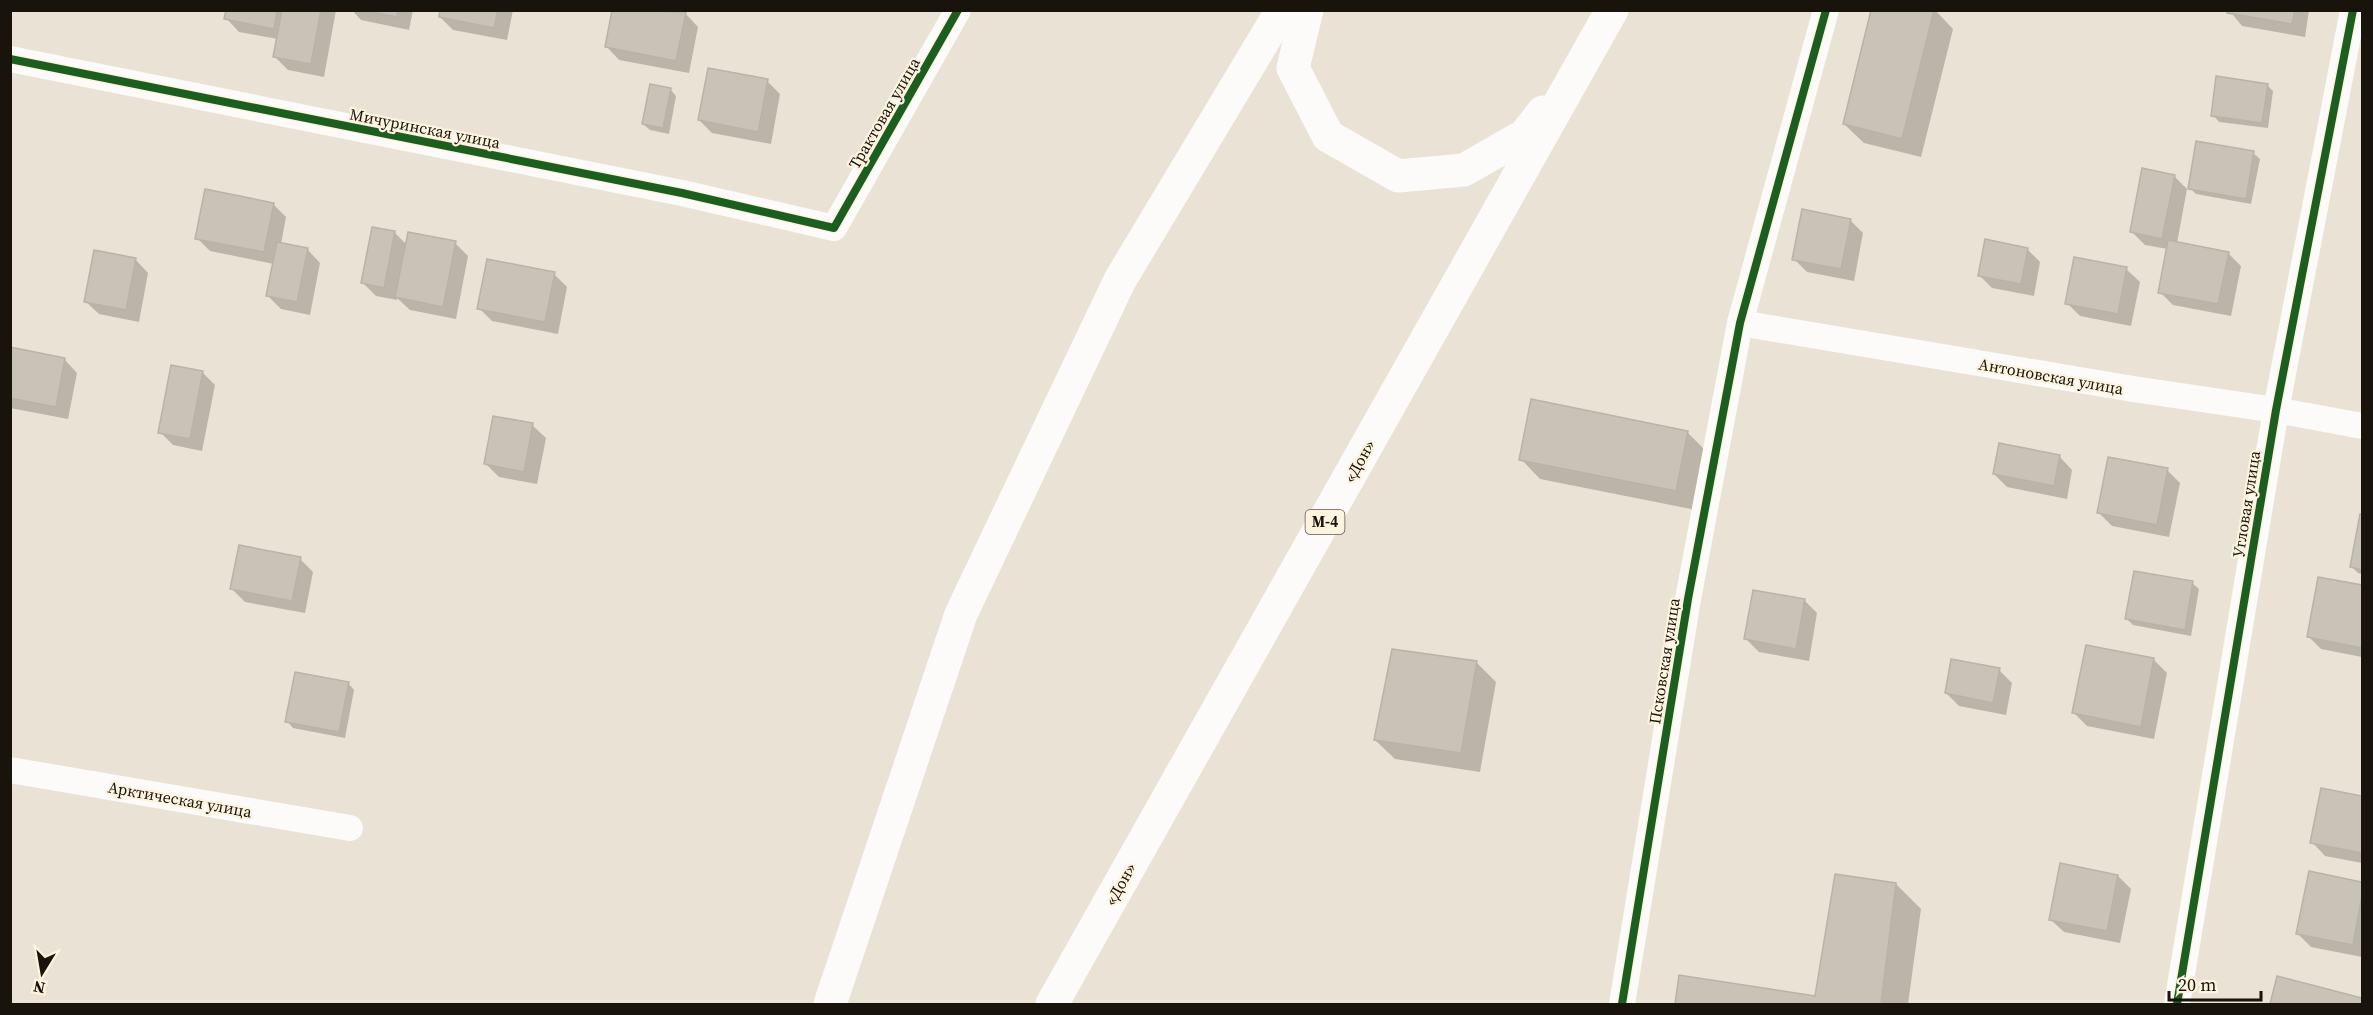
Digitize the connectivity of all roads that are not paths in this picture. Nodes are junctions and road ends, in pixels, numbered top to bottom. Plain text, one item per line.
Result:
1 (958, 10) edge
2 (1282, 10) edge
3 (1307, 10) edge
4 (1612, 10) edge
5 (1826, 10) edge
6 (2353, 10) edge
7 (1597, 39) junction
8 (10, 59) edge
9 (834, 228) joint
10 (1740, 323) junction
11 (2276, 410) junction
12 (2362, 426) edge
13 (10, 770) edge
14 (350, 828) dead end
15 (830, 1005) edge
16 (1052, 1005) edge
17 (1622, 1005) edge
18 (2177, 1005) edge

1 - 9 street, Трактовая улица
2 - 15 highway
3 - 7 highway, М-4
4 - 7 highway, «Дон» / М-4
5 - 10 street, Псковская улица
6 - 11 street, Угловая улица
7 - 16 highway, «Дон» / М-4
8 - 9 street, Мичуринская улица
10 - 11 street, Антоновская улица
10 - 17 street, Псковская улица
11 - 12 street, Антоновская улица
11 - 18 street, Угловая улица
13 - 14 street, Арктическая улица

